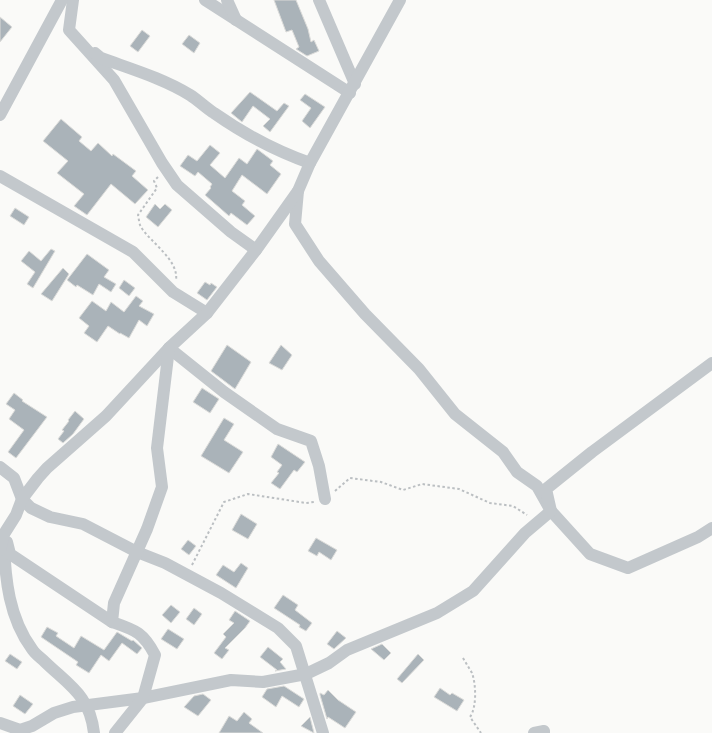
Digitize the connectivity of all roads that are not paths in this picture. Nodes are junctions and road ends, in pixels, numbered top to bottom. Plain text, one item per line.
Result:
1 (62, 0) edge
2 (73, 0) edge
3 (205, 0) edge
4 (227, 0) edge
5 (319, 0) edge
6 (400, 0) edge
7 (236, 20) junction
8 (69, 30) junction
9 (352, 89) junction
10 (0, 115) edge
11 (310, 162) junction
12 (0, 176) edge
13 (298, 190) junction
14 (256, 250) junction
15 (207, 313) junction
16 (169, 348) junction
17 (712, 363) edge
18 (0, 467) edge
19 (22, 499) junction
20 (325, 500) road end
21 (551, 511) junction
22 (712, 528) edge
23 (4, 534) junction
24 (0, 550) edge
25 (137, 552) junction
26 (112, 622) junction
27 (306, 674) junction
28 (143, 698) junction
29 (88, 705) junction
30 (0, 723) edge
31 (94, 733) edge
32 (115, 733) edge
33 (323, 733) edge
34 (534, 733) edge
35 (544, 733) edge

1 - 10 street
2 - 8 street
3 - 7 street
4 - 7 street
5 - 9 street
6 - 9 street
7 - 9 street
8 - 11 street
8 - 14 street
9 - 11 street
11 - 13 street
12 - 15 street
13 - 14 street
13 - 21 street
14 - 15 street
15 - 16 street
16 - 19 street
16 - 20 street
16 - 25 street
17 - 21 street
18 - 19 street
19 - 23 street
19 - 25 street
21 - 22 street
21 - 27 street
23 - 24 street
23 - 26 street
23 - 29 street
25 - 26 street
25 - 27 street
26 - 28 street
27 - 28 street
27 - 33 street
28 - 29 street
28 - 32 street
29 - 30 street
29 - 31 street
34 - 35 street

